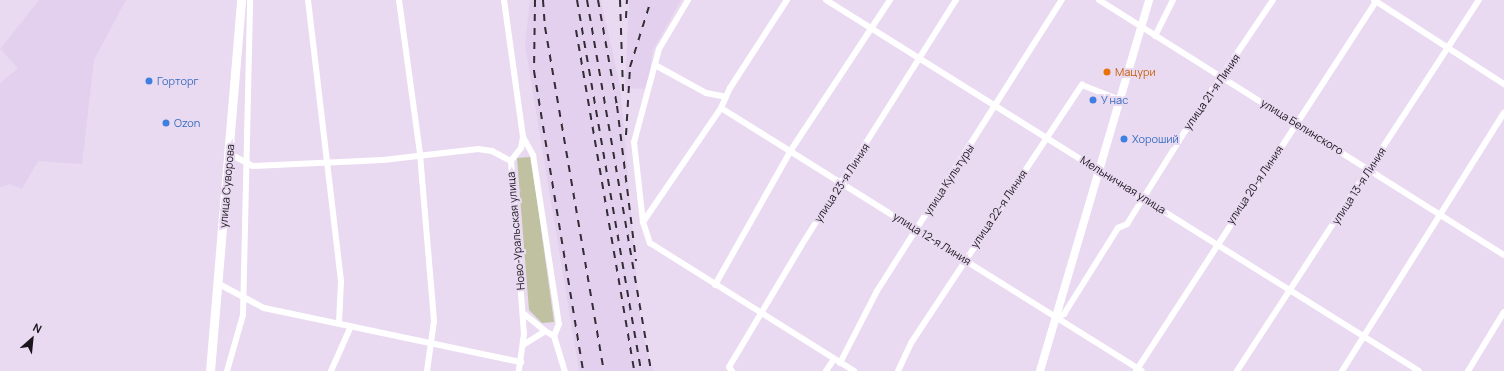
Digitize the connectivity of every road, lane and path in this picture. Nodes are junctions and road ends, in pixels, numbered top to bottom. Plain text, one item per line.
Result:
1 (241, 0) edge
2 (250, 0) edge
3 (308, 0) edge
4 (399, 0) edge
5 (504, 0) edge
6 (688, 0) edge
7 (787, 0) edge
8 (826, 0) edge
9 (890, 0) edge
10 (956, 0) edge
11 (1062, 0) edge
12 (1099, 0) edge
13 (1149, 0) edge
14 (1173, 0) edge
15 (1273, 0) edge
16 (1376, 0) edge
17 (1479, 0) edge
18 (1141, 27) junction
19 (871, 30) junction
20 (1155, 36) junction
21 (1448, 49) junction
22 (919, 59) junction
23 (655, 65) junction
24 (1222, 77) junction
25 (1504, 84) edge
26 (726, 97) junction
27 (1120, 100) junction
28 (995, 107) junction
29 (721, 108) junction
30 (1504, 113) edge
31 (1296, 123) junction
32 (523, 137) junction
33 (1046, 139) junction
34 (791, 150) junction
35 (230, 154) junction
36 (420, 154) junction
37 (511, 161) junction
38 (246, 162) junction
39 (328, 162) junction
40 (1370, 169) junction
41 (1099, 170) junction
42 (842, 184) junction
43 (1143, 198) junction
44 (1442, 214) junction
45 (643, 222) junction
46 (917, 230) junction
47 (1218, 244) junction
48 (1504, 255) edge
49 (965, 260) junction
50 (219, 284) junction
51 (715, 285) junction
52 (1291, 291) junction
53 (241, 295) junction
54 (1504, 312) edge
55 (523, 313) junction
56 (760, 314) junction
57 (1056, 318) junction
58 (339, 323) junction
59 (351, 326) junction
60 (546, 331) junction
61 (554, 336) junction
62 (1366, 336) junction
63 (432, 344) junction
64 (523, 345) junction
65 (834, 359) junction
66 (521, 362) junction
67 (840, 363) junction
68 (731, 369) edge
69 (1138, 370) edge
70 (210, 371) edge
71 (227, 371) edge
72 (331, 371) edge
73 (427, 371) edge
74 (519, 371) edge
75 (565, 371) edge
76 (826, 371) edge
77 (854, 371) edge
78 (898, 371) edge
79 (1040, 371) edge
80 (1237, 371) edge
81 (1342, 371) edge
82 (1419, 371) edge
83 (1468, 371) edge

1 - 35 main road, улица Суворова
2 - 38 street
3 - 39 street
4 - 36 street
5 - 32 street
6 - 23 street
7 - 26 street
8 - 19 street, Мельничная улица
9 - 19 street
10 - 22 street, улица 23-я Линия
11 - 28 street, улица Культуры
12 - 18 street, улица Белинского
13 - 18 main road
14 - 20 street
15 - 24 street, улица 21-я Линия
16 - 21 street
16 - 31 street, улица 20-я Линия
17 - 21 street, улица 13-я Линия
18 - 20 street, улица Белинского
18 - 27 main road
19 - 22 street, Мельничная улица
19 - 34 street
20 - 24 street, улица Белинского
21 - 25 street
21 - 40 street, улица 13-я Линия
22 - 28 street, Мельничная улица
22 - 42 street, улица 23-я Линия
23 - 26 street
23 - 45 street
24 - 31 street, улица Белинского
24 - 43 street, улица 21-я Линия
26 - 29 street
27 - 33 street, улица 22-я Линия
27 - 41 main road
28 - 33 street, Мельничная улица
28 - 46 street, улица Культуры
29 - 34 street, улица 12-я Линия
29 - 45 street
30 - 44 street
31 - 40 street, улица Белинского
31 - 47 street, улица 20-я Линия
32 - 37 street, Ново-Уральская улица
32 - 61 street
33 - 41 street, Мельничная улица
33 - 49 street, улица 22-я Линия
34 - 42 street, улица 12-я Линия
34 - 51 street
35 - 38 street
35 - 50 main road, улица Суворова
36 - 37 street
36 - 39 street
36 - 63 street
37 - 55 street, Ново-Уральская улица
38 - 39 street
38 - 53 street
39 - 58 street
40 - 44 street, улица Белинского
40 - 52 street, улица 13-я Линия
41 - 43 street, Мельничная улица
41 - 57 main road, улица 21-я Линия
42 - 46 street, улица 12-я Линия
42 - 56 street, улица 23-я Линия
43 - 47 street, Мельничная улица
43 - 57 street, улица 21-я Линия
44 - 48 street, улица Белинского
44 - 62 street
45 - 51 street
46 - 49 street, улица 12-я Линия
46 - 67 street, улица Культуры
47 - 52 street, Мельничная улица
47 - 69 street, улица 20-я Линия
49 - 57 street, улица 12-я Линия
49 - 78 street, улица 22-я Линия
50 - 53 street
50 - 70 main road, улица Суворова
51 - 56 street
52 - 62 street, Мельничная улица
52 - 80 street, улица 13-я Линия
53 - 58 street
53 - 71 street
54 - 83 street
55 - 60 street
55 - 64 street, Ново-Уральская улица
56 - 65 street
56 - 68 street, улица 23-я Линия
57 - 69 street, улица 12-я Линия
57 - 79 main road, улица 21-я Линия
58 - 59 street
59 - 63 street
59 - 72 street
60 - 61 street
60 - 64 street
61 - 75 street
62 - 81 street
62 - 82 street, Мельничная улица
63 - 66 street
63 - 73 street
64 - 66 street, Ново-Уральская улица
65 - 67 street
65 - 76 street
66 - 74 street, Ново-Уральская улица
67 - 77 street

